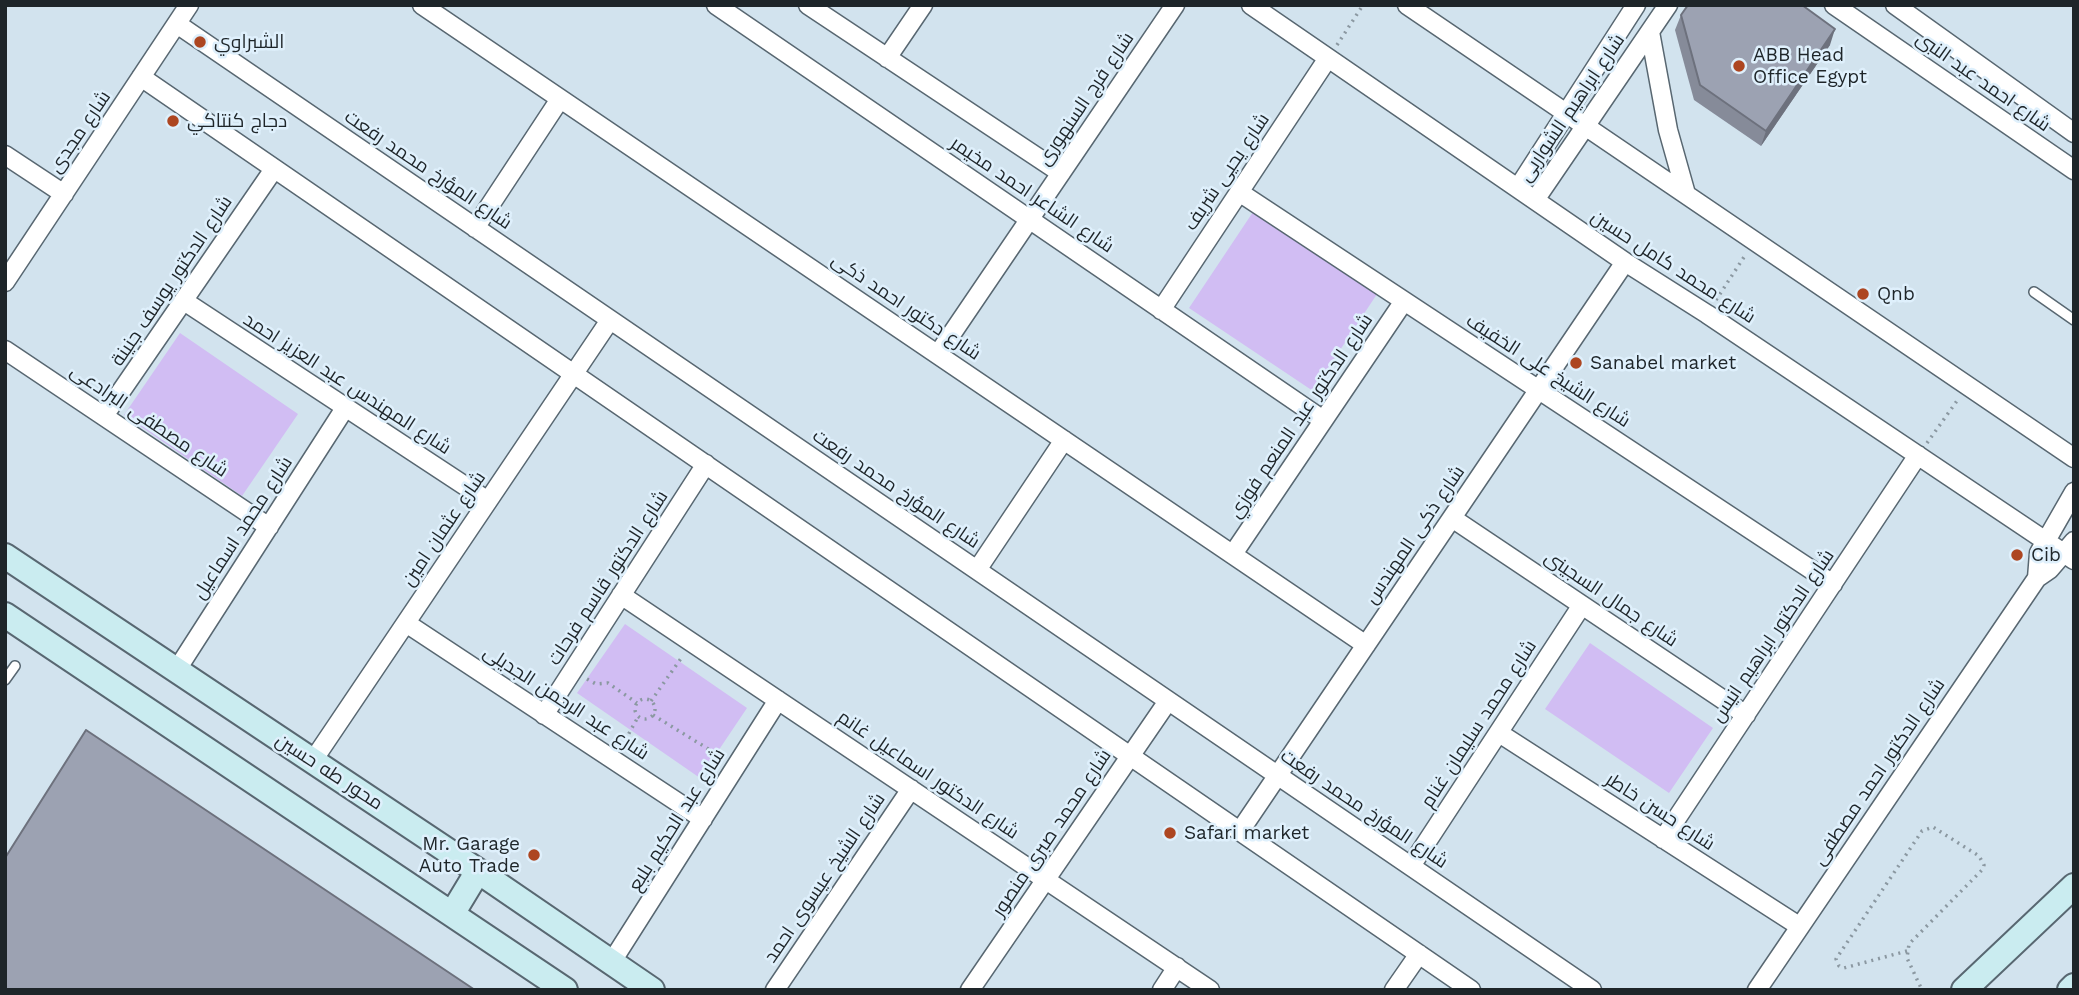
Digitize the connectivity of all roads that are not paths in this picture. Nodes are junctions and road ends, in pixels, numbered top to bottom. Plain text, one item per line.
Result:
1 (189, 5) edge
2 (422, 5) edge
3 (716, 5) edge
4 (808, 5) edge
5 (923, 5) edge
6 (1175, 5) edge
7 (1251, 5) edge
8 (1407, 5) edge
9 (1636, 5) edge
10 (1668, 5) edge
11 (1834, 5) edge
12 (1895, 5) edge
13 (1430, 12) edge
14 (177, 24) junction
15 (1650, 32) junction
16 (887, 58) junction
17 (1328, 58) junction
18 (141, 77) junction
19 (560, 99) junction
20 (1567, 113) junction
21 (1586, 126) junction
22 (2074, 133) edge
23 (5, 155) edge
24 (274, 169) junction
25 (2074, 170) edge
26 (1061, 173) junction
27 (1518, 188) junction
28 (1239, 192) junction
29 (64, 194) junction
30 (1686, 194) junction
31 (1535, 200) junction
32 (1030, 219) junction
33 (475, 228) junction
34 (1625, 262) junction
35 (5, 282) edge
36 (2034, 292) dead end
37 (184, 301) junction
38 (1404, 301) junction
39 (1161, 310) junction
40 (610, 320) junction
41 (2074, 320) edge
42 (5, 350) edge
43 (938, 354) junction
44 (574, 374) junction
45 (1538, 390) junction
46 (345, 408) junction
47 (104, 416) junction
48 (1323, 420) junction
49 (1064, 440) junction
50 (1918, 455) junction
51 (2074, 458) edge
52 (706, 464) junction
53 (2074, 492) edge
54 (488, 501) junction
55 (1452, 518) junction
56 (269, 527) junction
57 (2045, 540) junction
58 (2071, 551) edge
59 (1233, 554) junction
60 (5, 556) edge
61 (977, 570) junction
62 (2037, 578) junction
63 (1833, 584) junction
64 (621, 595) junction
65 (1582, 605) junction
66 (5, 615) edge
67 (406, 623) junction
68 (1366, 645) junction
69 (15, 666) dead end
70 (177, 671) junction
71 (5, 680) edge
72 (778, 700) junction
73 (1168, 701) junction
74 (544, 715) junction
75 (1746, 715) junction
76 (1499, 733) junction
77 (1131, 756) junction
78 (312, 762) junction
79 (1278, 776) junction
80 (911, 789) junction
81 (702, 819) junction
82 (1240, 831) junction
83 (1663, 839) junction
84 (1411, 866) junction
85 (478, 871) junction
86 (1046, 880) junction
87 (2074, 886) edge
88 (452, 914) junction
89 (1799, 926) junction
90 (1419, 954) junction
91 (611, 962) junction
92 (1177, 967) junction
93 (565, 990) edge
94 (652, 990) edge
95 (775, 990) edge
96 (970, 990) edge
97 (1162, 990) edge
98 (1210, 990) edge
99 (1394, 990) edge
100 (1471, 990) edge
101 (1592, 990) edge
102 (1757, 990) edge
103 (1964, 990) edge

1 - 14 street, شارع مجدى
2 - 19 street, شارع دكتور احمد ذكى
3 - 32 street, شارع الشاعر احمد مخيمر
4 - 16 street, شارع الشاعر احمد مخيمر
5 - 16 street
6 - 26 street, شارع فرج السنهورى
7 - 17 street, شارع محمد كامل حسين
8 - 13 street
9 - 20 street, شارع ابراهيم الشواربى
10 - 15 street, شارع ابراهيم الشواربى
11 - 25 street, شارع احمد عبد النبى
12 - 22 street, شارع احمد عبد النبى
13 - 20 street
14 - 18 street, شارع مجدى
14 - 33 street, شارع المؤرخ محمد رفعت
15 - 21 street, شارع ابراهيم الشواربى
15 - 30 street
16 - 26 street, شارع الشاعر احمد مخيمر
17 - 27 street, شارع محمد كامل حسين
17 - 28 street, شارع يحيى شريف
18 - 24 street
18 - 29 street, شارع مجدى
19 - 33 street
19 - 43 street, شارع دكتور احمد ذكى
20 - 21 street
20 - 27 street, شارع ابراهيم الشواربى
21 - 30 street
21 - 31 street, شارع ابراهيم الشواربى
23 - 29 street
24 - 37 street, شارع الدكتور يوسف جنينة
24 - 44 street
26 - 32 street, شارع فرج السنهورى
27 - 31 street, شارع محمد كامل حسين
28 - 38 street, شارع الشيخ على الخفيف
28 - 39 street, شارع يحيى شريف
29 - 35 street, شارع مجدى
30 - 51 street
31 - 34 street, شارع محمد كامل حسين
32 - 39 street, شارع الشاعر احمد مخيمر
32 - 43 street, شارع فرج السنهورى
33 - 40 street, شارع المؤرخ محمد رفعت
34 - 45 street, شارع ذكى المهندس
34 - 50 street, شارع محمد كامل حسين
36 - 41 lane
37 - 46 street, شارع المهندس عبد العزيز احمد
37 - 47 street, شارع الدكتور يوسف جنينة
38 - 45 street, شارع الشيخ على الخفيف
38 - 48 street, شارع الدكتور عبد المنعم فوزي
39 - 48 street, شارع الشاعر احمد مخيمر
40 - 44 street, شارع عثمان امين
40 - 61 street, شارع المؤرخ محمد رفعت
42 - 47 street, شارع مصطفى البرادعى
43 - 49 street, شارع دكتور احمد ذكى
44 - 52 street
44 - 54 street, شارع عثمان امين
45 - 55 street, شارع ذكى المهندس
45 - 63 street, شارع الشيخ على الخفيف
46 - 54 street, شارع المهندس عبد العزيز احمد
46 - 56 street, شارع محمد اسماعيل
47 - 56 street, شارع مصطفى البرادعى
48 - 59 street, شارع الدكتور عبد المنعم فوزي
49 - 59 street, شارع دكتور احمد ذكى
49 - 61 street
50 - 57 street, شارع محمد كامل حسين
50 - 63 street, شارع الدكتور ابراهيم انيس
52 - 64 street, شارع الدكتور قاسم فرحات
52 - 77 street
53 - 57 street, شارع الدكتور احمد مصطفى
54 - 67 street, شارع عثمان امين
55 - 65 street, شارع جمال السجينى
55 - 68 street, شارع ذكى المهندس
56 - 70 street, شارع محمد اسماعيل
57 - 58 street, شارع محمد كامل حسين
57 - 62 street, شارع الدكتور احمد مصطفى
58 - 62 street, شارع الدكتور احمد مصطفى
59 - 68 street, شارع دكتور احمد ذكى
60 - 70 street, محور طه حسين
61 - 73 street, شارع المؤرخ محمد رفعت
62 - 89 street, شارع الدكتور احمد مصطفى
63 - 75 street, شارع الدكتور ابراهيم انيس
64 - 72 street, شارع الدكتور اسماعيل غانم
64 - 74 street, شارع الدكتور قاسم فرحات
65 - 75 street, شارع جمال السجينى
65 - 76 street, شارع محمد سليمان غنام
66 - 88 street
67 - 74 street, شارع عبد الرحمن الجديلى
67 - 78 street, شارع عثمان امين
68 - 79 street, شارع ذكى المهندس
69 - 71 lane
70 - 78 street, محور طه حسين
72 - 80 street, شارع الدكتور اسماعيل غانم
72 - 81 street, شارع عبد الحكيم بلبع
73 - 77 street, شارع محمد صبرى منصور
73 - 79 street, شارع المؤرخ محمد رفعت
74 - 81 street, شارع عبد الرحمن الجديلى
75 - 83 street, شارع الدكتور ابراهيم انيس
76 - 83 street, شارع حسن خاطر
76 - 84 street, شارع محمد سليمان غنام
77 - 82 street
77 - 86 street, شارع محمد صبرى منصور
78 - 85 street, محور طه حسين
79 - 82 street, شارع ذكى المهندس
79 - 84 street, شارع المؤرخ محمد رفعت
80 - 86 street, شارع الدكتور اسماعيل غانم
80 - 95 street, شارع الشيخ عيسوى احمد
81 - 91 street, شارع عبد الحكيم بلبع
82 - 90 street
83 - 89 street, شارع حسن خاطر
84 - 101 street, شارع المؤرخ محمد رفعت
85 - 88 street
85 - 91 street, محور طه حسين
86 - 92 street, شارع الدكتور اسماعيل غانم
86 - 96 street, شارع محمد صبرى منصور
87 - 103 street
88 - 93 street
89 - 102 street, شارع الدكتور احمد مصطفى
90 - 99 street
90 - 100 street
91 - 94 street, محور طه حسين
92 - 97 street
92 - 98 street, شارع الدكتور اسماعيل غانم

